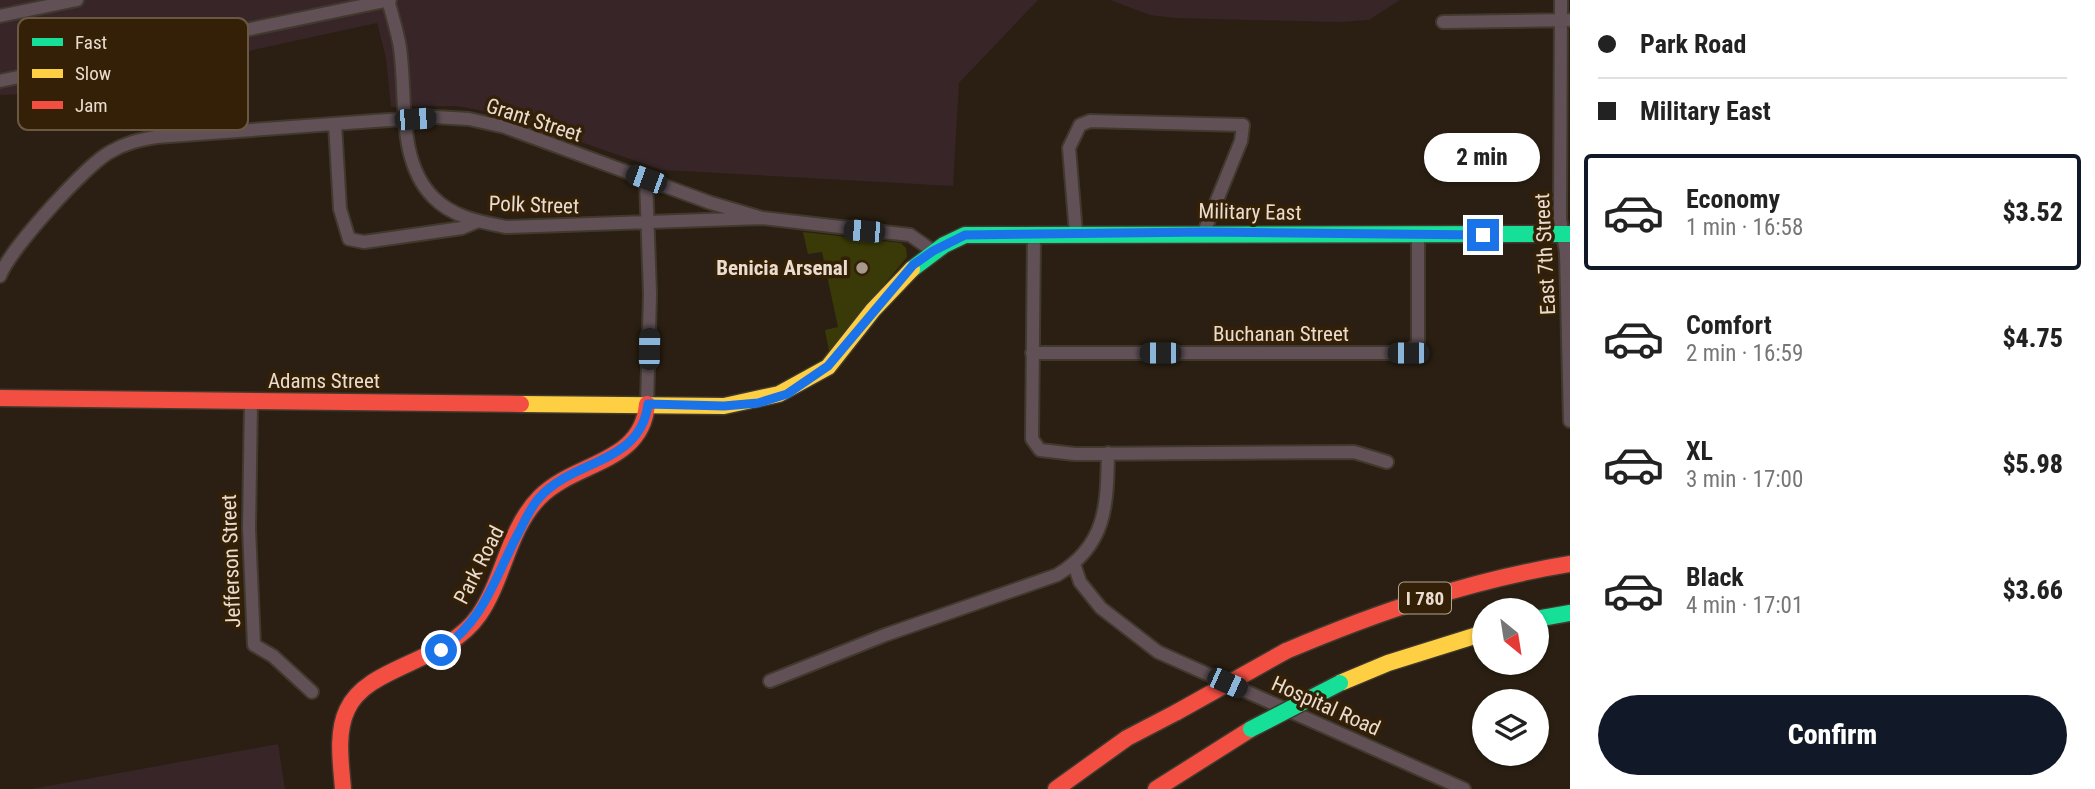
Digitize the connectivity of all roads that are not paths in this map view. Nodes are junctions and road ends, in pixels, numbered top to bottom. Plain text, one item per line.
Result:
1 (77, 0) edge
2 (389, 0) edge
3 (1561, 0) edge
4 (0, 16) edge
5 (1565, 20) edge
6 (1443, 22) dead end
7 (248, 29) edge
8 (18, 77) edge
9 (0, 81) edge
10 (335, 124) junction
11 (646, 179) junction
12 (762, 218) junction
13 (476, 222) junction
14 (648, 224) junction
15 (1204, 232) junction
16 (1566, 233) edge
17 (1034, 234) junction
18 (1070, 234) junction
19 (1418, 236) junction
20 (933, 251) junction
21 (0, 276) edge
22 (1569, 343) edge
23 (1032, 353) junction
24 (0, 386) edge
25 (0, 398) edge
26 (251, 401) junction
27 (648, 404) junction
28 (1570, 421) edge
29 (1108, 453) junction
30 (1387, 461) dead end
31 (1074, 564) junction
32 (1570, 564) edge
33 (1570, 613) edge
34 (1549, 617) edge
35 (1472, 637) edge
36 (770, 681) dead end
37 (312, 692) dead end
38 (1177, 712) junction
39 (343, 789) edge
40 (1056, 789) edge
41 (1079, 789) edge
42 (1156, 789) edge
43 (1464, 789) edge

1 - 4 street
2 - 7 street
2 - 13 street, Polk Street
3 - 5 street, East 7th Street
5 - 6 street
5 - 16 street, East 7th Street
8 - 9 street
10 - 11 street, Grant Street, bridge
10 - 13 street
10 - 21 street, Grant Street
11 - 12 street, Grant Street
11 - 14 street, Park Road
12 - 14 street, Polk Street
12 - 20 street, Grant Street
13 - 14 street, Polk Street
14 - 27 street, Park Road
15 - 18 main road, Military East
15 - 18 street
15 - 19 main road, Military East
16 - 19 main road, Military East
16 - 22 street, East 7th Street
17 - 18 main road, Military East
17 - 20 main road, Military East
17 - 23 street
19 - 23 street, Buchanan Street
20 - 27 main road
22 - 28 street, East 7th Street
23 - 29 street
24 - 25 street
25 - 26 main road, Adams Street
26 - 27 main road, Adams Street
26 - 37 street, Jefferson Street
27 - 39 main road, Park Road
29 - 30 street
29 - 31 street
31 - 36 street
31 - 43 street, Hospital Road
32 - 38 main road, I 780, bridge
33 - 34 main road
35 - 42 main road, I 780, bridge
38 - 40 main road
38 - 41 main road, I 780

